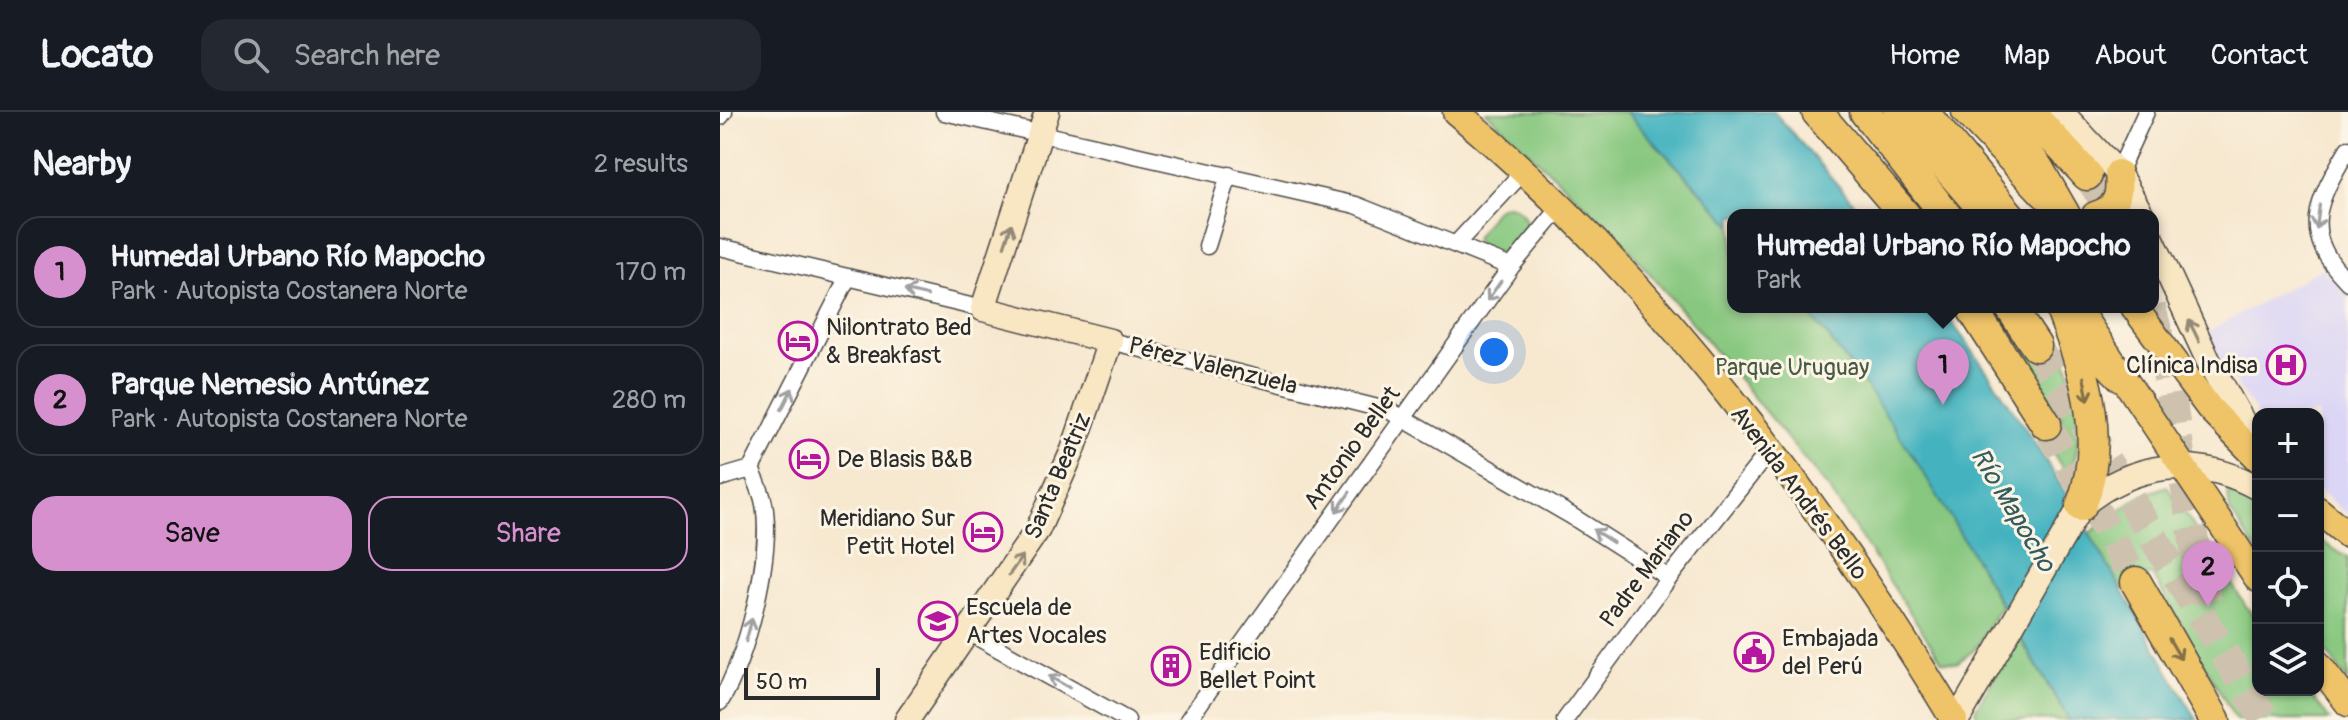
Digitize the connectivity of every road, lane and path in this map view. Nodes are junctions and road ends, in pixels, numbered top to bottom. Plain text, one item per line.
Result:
1 (724, 112) edge
2 (944, 112) edge
3 (1456, 112) edge
4 (1817, 112) edge
5 (1865, 112) edge
6 (1899, 112) edge
7 (1926, 112) edge
8 (1965, 112) edge
9 (1996, 112) edge
10 (2029, 112) edge
11 (2061, 112) edge
12 (2146, 112) edge
13 (720, 117) edge
14 (1044, 123) edge
15 (2348, 149) edge
16 (1523, 172) junction
17 (2118, 173) junction
18 (1229, 175) junction
19 (2087, 175) tunnel mouth
20 (1560, 208) junction
21 (1900, 209) edge
22 (1941, 209) edge
23 (1983, 209) edge
24 (2007, 209) edge
25 (2058, 209) edge
26 (2061, 209) edge
27 (2107, 209) edge
28 (2139, 209) edge
29 (1457, 243) junction
30 (1207, 246) dead end
31 (720, 247) edge
32 (2159, 254) edge
33 (1511, 267) junction
34 (848, 277) junction
35 (2348, 282) edge
36 (983, 309) junction
37 (1975, 313) edge
38 (2014, 313) edge
39 (2066, 313) edge
40 (2068, 313) edge
41 (2138, 313) edge
42 (1110, 341) junction
43 (2036, 346) tunnel mouth
44 (2122, 377) joint
45 (1404, 417) junction
46 (2046, 424) tunnel mouth
47 (2252, 438) edge
48 (1770, 450) junction
49 (2252, 452) edge
50 (2182, 466) junction
51 (751, 469) junction
52 (720, 478) edge
53 (2252, 486) edge
54 (2080, 507) junction
55 (2324, 515) edge
56 (2348, 535) edge
57 (2252, 570) edge
58 (1669, 578) junction
59 (2136, 582) tunnel mouth
60 (968, 632) junction
61 (2324, 672) edge
62 (720, 702) edge
63 (2348, 703) edge
64 (907, 720) edge
65 (1127, 720) edge
66 (1188, 720) edge
67 (1565, 720) edge
68 (1956, 720) edge
69 (2215, 720) edge

1 - 13 street
2 - 14 street
3 - 16 main road, Avenida Andrés Bello
4 - 21 highway
5 - 22 highway
6 - 23 highway
7 - 24 main road
8 - 25 main road
9 - 26 highway
10 - 19 highway
11 - 17 street
12 - 17 street
14 - 18 street
36 -> 14 street
15 -> 35 street
16 - 20 main road, Avenida Andrés Bello
16 - 29 street
17 - 27 main road
17 - 28 street
18 - 29 street
18 - 30 street
20 - 33 street, Antonio Bellet
20 - 48 main road, Avenida Andrés Bello
29 - 33 street
31 - 34 street, Pérez Valenzuela
47 -> 32 street
33 -> 45 street, Antonio Bellet
36 -> 34 street, Pérez Valenzuela
51 -> 34 street
36 - 42 street, Pérez Valenzuela
37 - 46 highway
38 - 43 highway
39 -> 54 highway
40 - 44 highway
41 - 49 main road
42 - 45 street, Pérez Valenzuela
60 -> 42 street, Santa Beatriz
44 - 50 main road
58 -> 45 street, Pérez Valenzuela
45 -> 66 street, Antonio Bellet
48 - 58 street, Padre Mariano
48 - 68 main road, Avenida Andrés Bello
50 - 53 street
50 - 54 street
50 - 57 main road
51 - 52 street
62 -> 51 street
54 - 68 street
55 - 56 main road
58 - 67 street, Padre Mariano
59 -> 69 highway
60 - 64 street, Santa Beatriz
65 -> 60 street
61 - 63 main road

